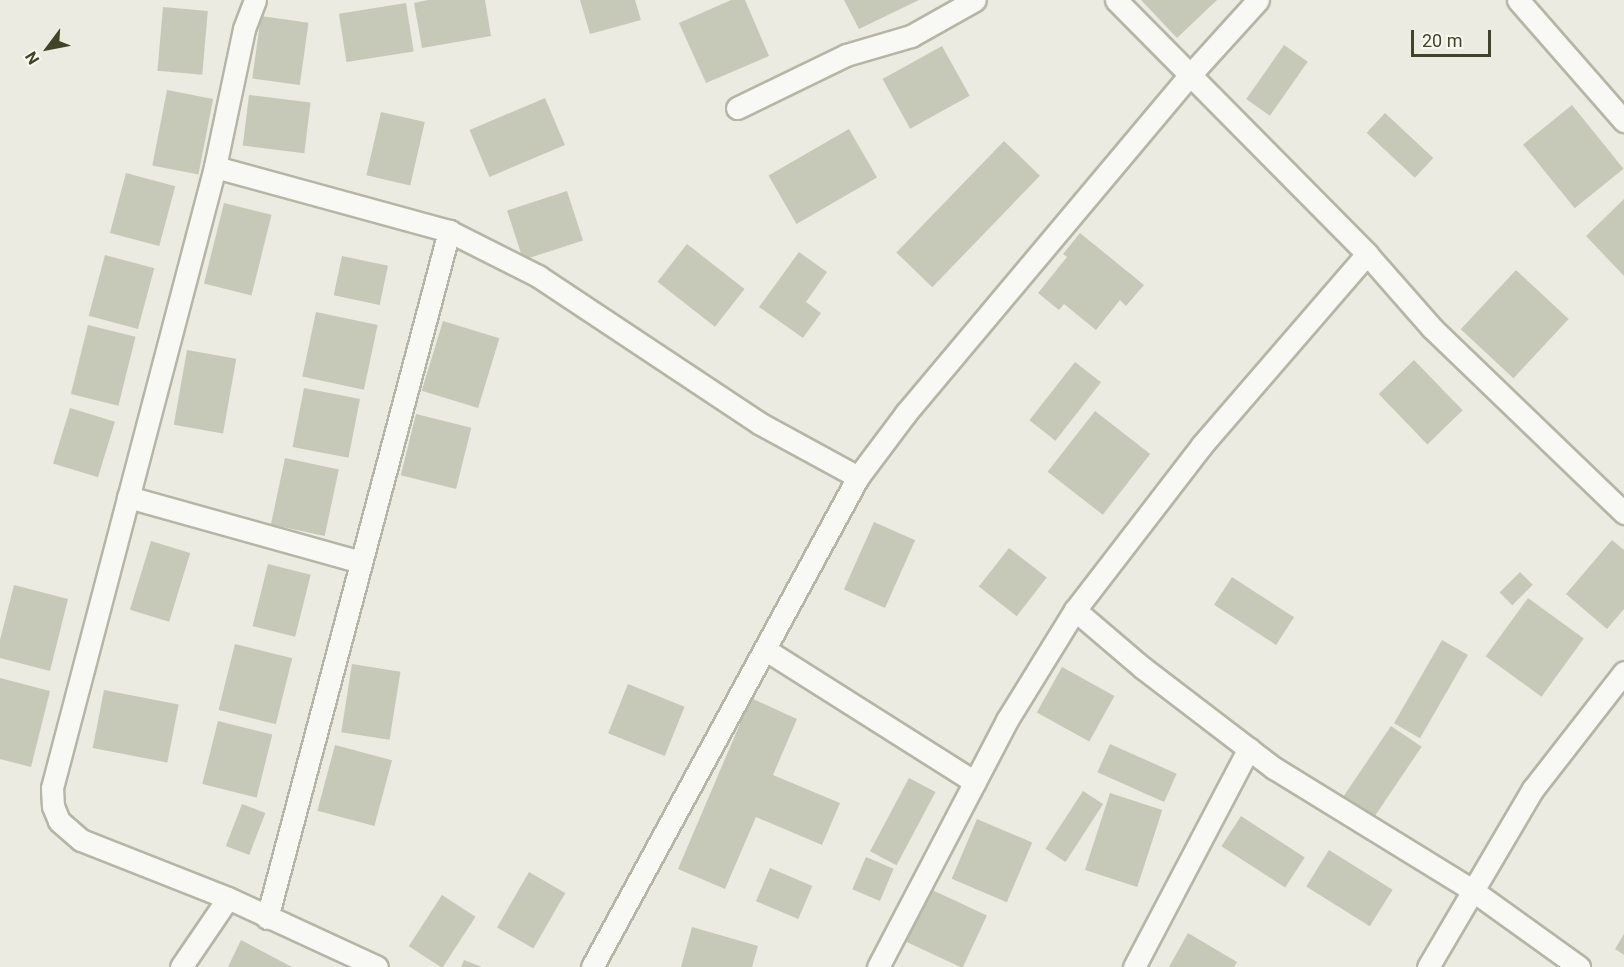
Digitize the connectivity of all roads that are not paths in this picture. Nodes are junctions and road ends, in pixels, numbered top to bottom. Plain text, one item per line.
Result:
1 (255, 0) edge
2 (975, 0) edge
3 (1116, 0) edge
4 (1258, 0) edge
5 (1518, 0) edge
6 (1190, 75) junction
7 (737, 108) dead end
8 (1624, 121) edge
9 (214, 166) junction
10 (449, 231) junction
11 (1367, 254) junction
12 (858, 477) junction
13 (128, 496) junction
14 (1624, 513) edge
15 (362, 562) junction
16 (1075, 610) junction
17 (766, 650) junction
18 (1624, 672) edge
19 (1249, 748) junction
20 (975, 782) junction
21 (1472, 890) junction
22 (228, 898) junction
23 (267, 918) junction
24 (181, 967) edge
25 (377, 967) edge
26 (591, 967) edge
27 (878, 967) edge
28 (1134, 967) edge
29 (1428, 967) edge
30 (1579, 967) edge

1 - 9 street
2 - 7 street
3 - 6 street
4 - 6 street
5 - 8 street
6 - 11 street
6 - 12 street
9 - 10 street
9 - 13 street
10 - 12 street
10 - 15 street
11 - 14 street
11 - 16 street
12 - 17 street
13 - 15 street
13 - 22 street
15 - 23 street
16 - 19 street
16 - 20 street
17 - 20 street
17 - 26 street
18 - 21 street
19 - 21 street
19 - 28 street
20 - 27 street
21 - 29 street
21 - 30 street
22 - 23 street
22 - 24 street
23 - 25 street

